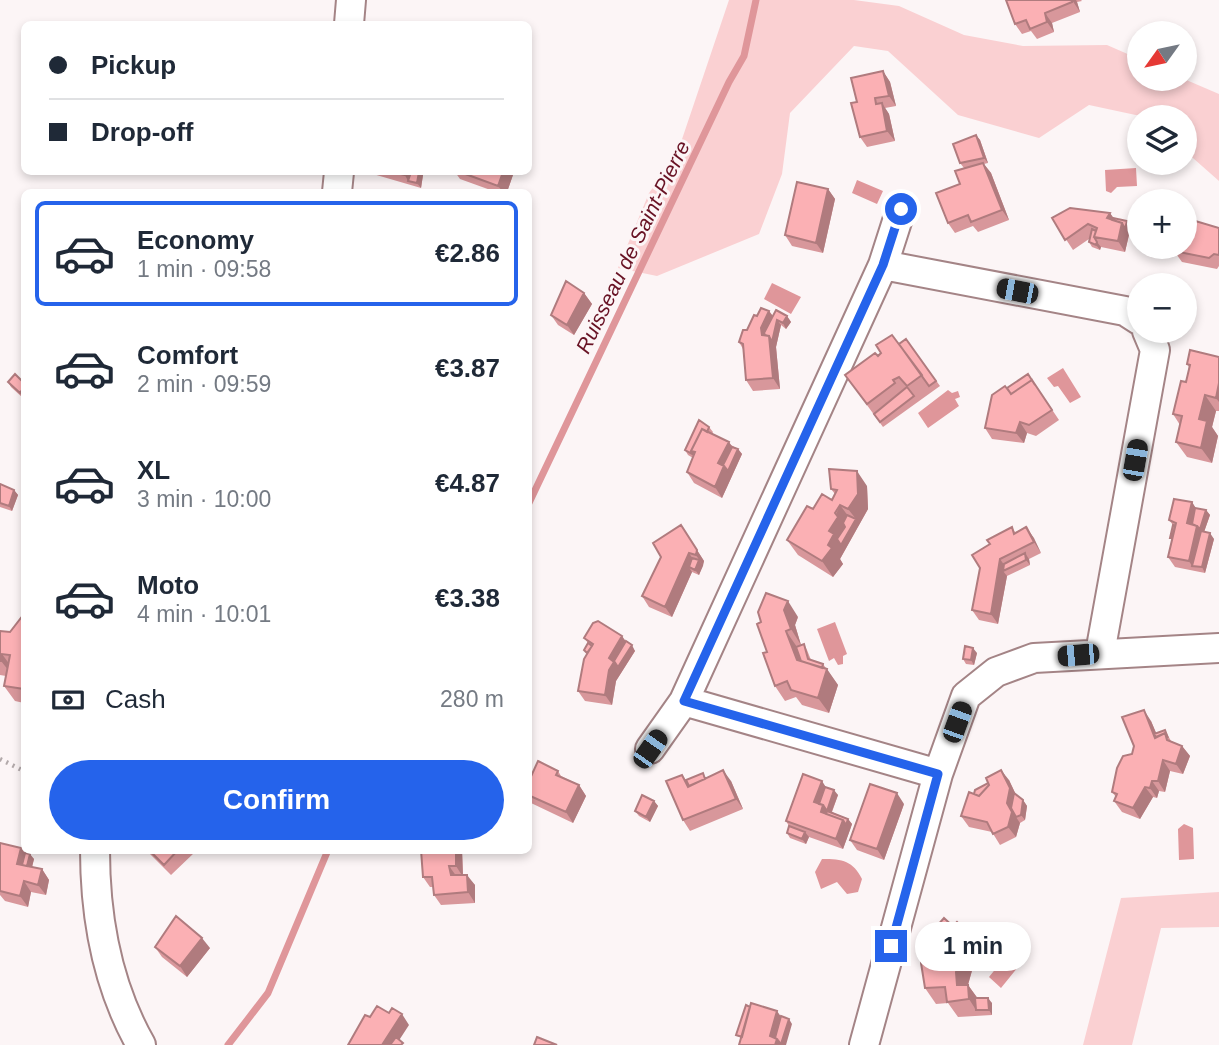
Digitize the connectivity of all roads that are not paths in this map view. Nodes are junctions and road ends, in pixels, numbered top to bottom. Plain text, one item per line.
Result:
1 (351, 0) edge
2 (349, 21) edge
3 (901, 209) dead end
4 (883, 265) junction
5 (1127, 312) edge
6 (1151, 343) edge
7 (1219, 648) edge
8 (1100, 653) junction
9 (684, 701) junction
10 (650, 749) dead end
11 (938, 774) junction
12 (95, 854) edge
13 (141, 1045) edge
14 (864, 1045) edge

1 - 2 street
3 - 4 street
4 - 5 street
4 - 9 street
6 - 8 street
7 - 8 street
8 - 11 street
9 - 10 street
9 - 11 street
11 - 14 street
12 - 13 street

